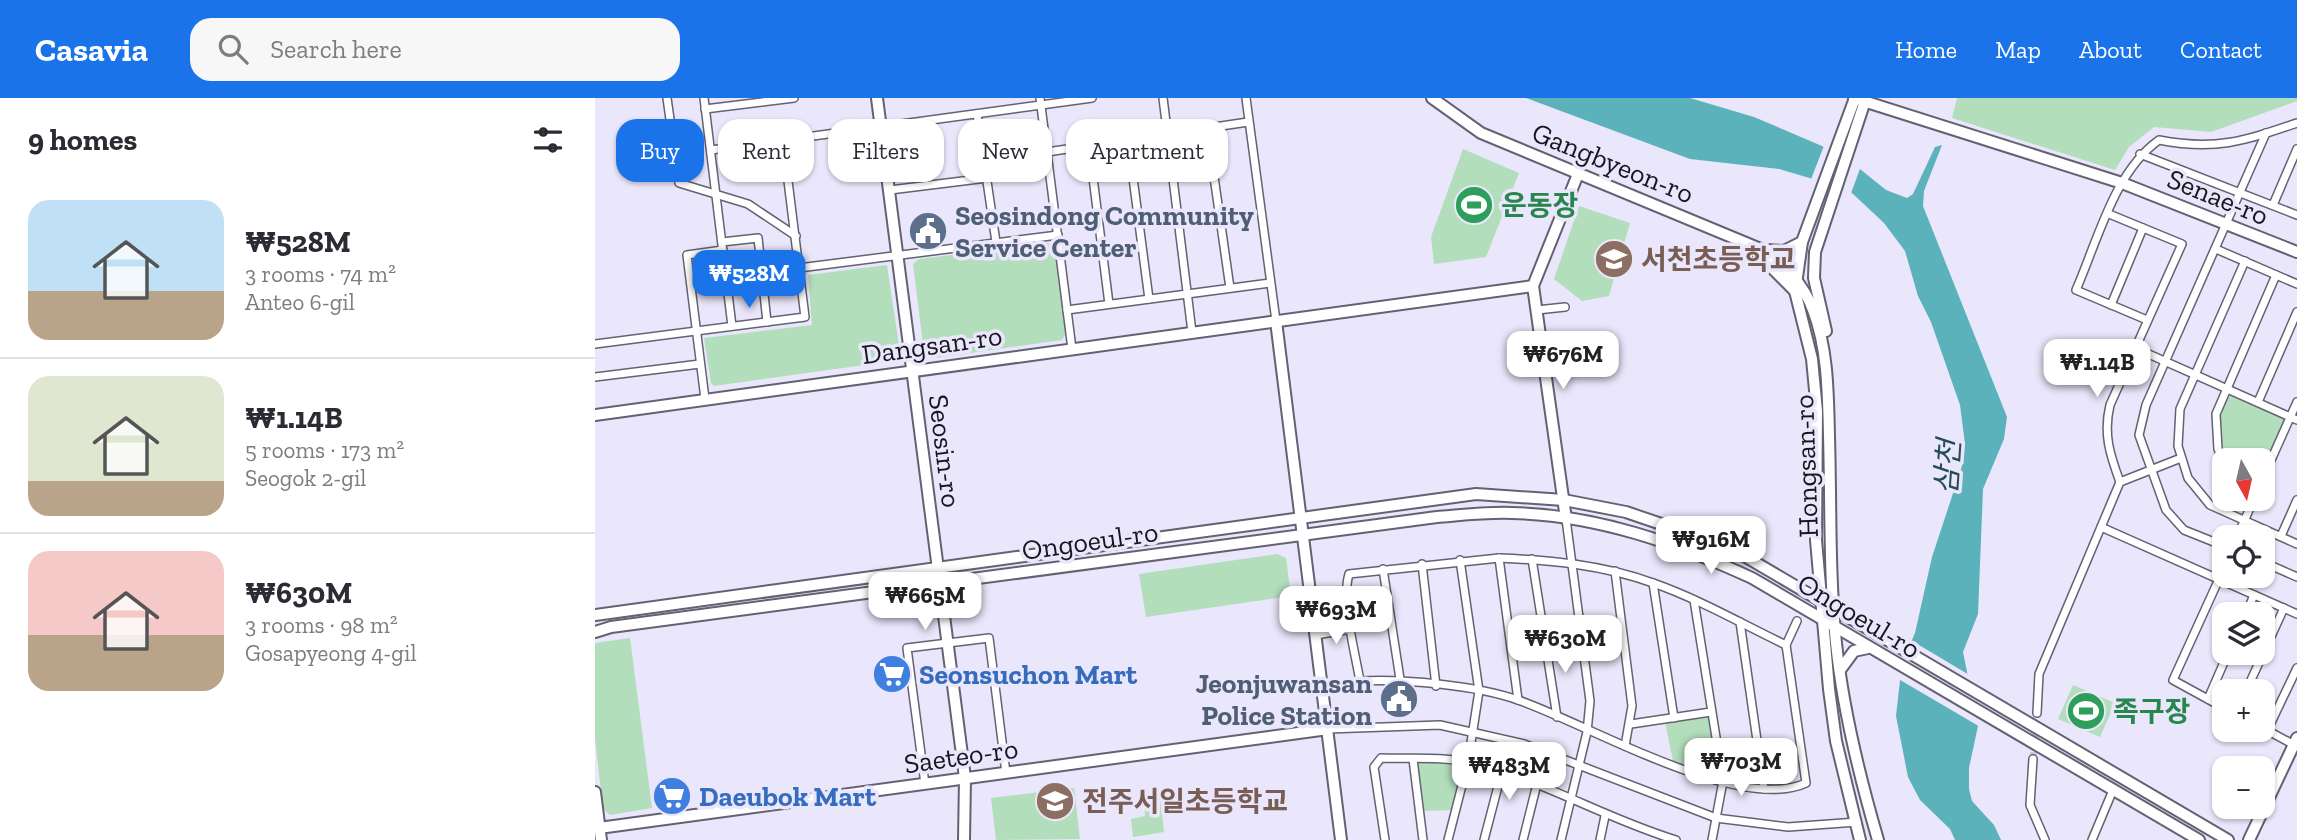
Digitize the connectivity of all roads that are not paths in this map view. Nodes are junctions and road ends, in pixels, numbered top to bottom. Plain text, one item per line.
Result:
1 (667, 98) edge
2 (704, 98) edge
3 (794, 98) edge
4 (877, 98) edge
5 (1092, 98) edge
6 (1163, 98) edge
7 (1246, 98) edge
8 (1432, 98) edge
9 (1859, 99) edge
10 (1041, 102) edge
11 (705, 109) junction
12 (977, 114) junction
13 (1856, 116) junction
14 (880, 119) edge
15 (943, 119) edge
16 (978, 119) edge
17 (1166, 119) edge
18 (1248, 122) junction
19 (2297, 123) edge
20 (1228, 125) edge
21 (2266, 133) junction
22 (710, 146) junction
23 (718, 146) edge
24 (2297, 149) edge
25 (2140, 154) junction
26 (1578, 174) junction
27 (789, 182) edge
28 (889, 182) edge
29 (958, 182) edge
30 (987, 182) edge
31 (1051, 182) edge
32 (1093, 182) edge
33 (1134, 182) edge
34 (1174, 182) edge
35 (1214, 182) edge
36 (2122, 183) junction
37 (890, 190) junction
38 (2241, 192) junction
39 (716, 194) junction
40 (2273, 205) junction
41 (2109, 214) junction
42 (2297, 215) edge
43 (2225, 225) junction
44 (2143, 228) junction
45 (1058, 235) junction
46 (796, 236) junction
47 (996, 242) junction
48 (1745, 242) junction
49 (1802, 242) junction
50 (722, 246) junction
51 (2216, 249) junction
52 (1763, 250) junction
53 (2297, 252) edge
54 (897, 257) junction
55 (2245, 261) junction
56 (799, 268) junction
57 (2277, 275) junction
58 (1270, 283) junction
59 (2297, 284) edge
60 (1534, 286) junction
61 (1795, 286) junction
62 (1230, 288) junction
63 (1187, 294) junction
64 (1149, 299) junction
65 (1109, 304) junction
66 (2111, 305) junction
67 (1565, 307) dead end
68 (1067, 310) junction
69 (1537, 310) junction
70 (2297, 312) edge
71 (2147, 320) junction
72 (1276, 321) junction
73 (767, 322) junction
74 (732, 326) junction
75 (696, 331) junction
76 (1192, 332) junction
77 (595, 344) edge
78 (1823, 345) junction
79 (2135, 348) junction
80 (1072, 349) junction
81 (2165, 361) junction
82 (700, 364) junction
83 (912, 372) junction
84 (2192, 374) junction
85 (595, 377) edge
86 (2226, 388) junction
87 (705, 400) junction
88 (2258, 402) junction
89 (2297, 402) edge
90 (595, 415) edge
91 (2294, 418) edge
92 (2219, 448) edge
93 (2275, 455) edge
94 (2181, 458) junction
95 (2150, 471) junction
96 (2120, 482) junction
97 (1564, 500) junction
98 (2297, 500) edge
99 (2248, 511) edge
100 (1566, 519) junction
101 (1301, 520) junction
102 (2244, 520) junction
103 (2242, 525) edge
104 (2101, 527) junction
105 (1300, 535) junction
106 (2281, 536) junction
107 (2212, 541) edge
108 (2297, 544) edge
109 (1499, 558) junction
110 (1532, 559) junction
111 (1460, 560) junction
112 (1422, 564) junction
113 (1574, 565) junction
114 (938, 568) junction
115 (2275, 568) edge
116 (1383, 569) junction
117 (1615, 571) junction
118 (2212, 577) edge
119 (2297, 578) edge
120 (1653, 583) junction
121 (940, 584) junction
122 (2215, 588) edge
123 (2238, 588) edge
124 (2254, 595) junction
125 (1695, 600) junction
126 (1820, 602) junction
127 (2251, 602) edge
128 (2284, 608) junction
129 (1834, 610) junction
130 (2297, 614) edge
131 (595, 615) edge
132 (1797, 621) dead end
133 (1822, 621) junction
134 (1740, 622) junction
135 (595, 625) edge
136 (611, 628) junction
137 (1835, 628) junction
138 (1351, 629) junction
139 (595, 632) edge
140 (1316, 635) junction
141 (947, 643) junction
142 (1786, 645) junction
143 (1853, 645) junction
144 (2223, 665) edge
145 (2297, 668) edge
146 (1840, 670) junction
147 (1400, 679) junction
148 (2251, 679) edge
149 (1436, 686) junction
150 (1479, 691) junction
151 (2208, 699) junction
152 (1518, 700) junction
153 (2212, 701) edge
154 (2275, 710) edge
155 (1711, 712) junction
156 (2036, 713) tunnel mouth
157 (1557, 717) junction
158 (1674, 718) junction
159 (1631, 724) junction
160 (1328, 729) junction
161 (1473, 731) junction
162 (1587, 732) junction
163 (2275, 734) edge
164 (2296, 743) edge
165 (1625, 746) junction
166 (2080, 754) junction
167 (2033, 759) tunnel mouth
168 (1413, 760) junction
169 (1468, 762) junction
170 (1580, 766) junction
171 (2073, 767) junction
172 (1502, 771) junction
173 (1006, 773) junction
174 (965, 778) junction
175 (1723, 781) junction
176 (925, 784) junction
177 (1537, 784) junction
178 (1764, 789) junction
179 (2113, 790) junction
180 (595, 792) edge
181 (1570, 799) junction
182 (1605, 816) junction
183 (1716, 818) junction
184 (1857, 822) junction
185 (597, 828) edge
186 (1639, 829) junction
187 (1524, 836) edge
188 (601, 840) edge
189 (964, 840) edge
190 (1341, 840) edge
191 (1385, 840) edge
192 (1423, 840) edge
193 (1448, 840) edge
194 (1484, 840) edge
195 (1561, 840) edge
196 (1599, 840) edge
197 (1637, 840) edge
198 (1676, 840) edge
199 (1712, 840) edge
200 (1860, 840) edge
201 (1878, 840) edge
202 (2045, 840) edge
203 (2092, 840) edge
204 (2199, 840) edge
205 (2228, 840) edge
206 (2249, 840) edge

1 - 39 street
2 - 11 street
3 - 11 street
4 - 14 street, Seosin-ro
5 - 10 street
6 - 17 street
7 - 18 street
8 - 26 street, Gangbyeon-ro
9 - 13 street, Hongsan-ro
9 - 36 street, Senae-ro
10 - 12 street
11 - 22 street
12 - 15 street
12 - 16 street
13 - 49 street, Hongsan-ro
13 - 78 street, Hongsan-ro
18 - 20 street
18 - 58 street
19 - 21 street
21 - 25 street
21 - 38 street
22 - 23 street
22 - 39 street
24 - 40 street
25 - 36 street
25 - 38 street
26 - 48 street, Gangbyeon-ro
26 - 60 street
27 - 46 street
28 - 37 street, Seosin-ro
29 - 37 street
30 - 47 street
31 - 45 street
32 - 65 street
33 - 64 street
34 - 63 street
35 - 62 street
36 - 41 street, Senae-ro
36 - 43 street, Senae-ro
37 - 54 street, Seosin-ro
38 - 40 street
38 - 43 street
39 - 46 street
39 - 50 street
40 - 42 street
41 - 44 street
41 - 66 street, Senae-ro
43 - 51 street
43 - 53 street, Senae-ro
44 - 66 street
44 - 71 street
45 - 47 street
45 - 68 street
46 - 56 street
47 - 54 street
48 - 52 street, Gangbyeon-ro
48 - 61 street, Gangbyeon-ro
49 - 52 street
49 - 61 street, Hongsan-ro
50 - 73 street
50 - 74 street
50 - 75 street
51 - 55 street
51 - 81 street
52 - 61 street, Gangbyeon-ro
54 - 56 street
54 - 83 street, Seosin-ro
55 - 57 street
55 - 84 street
56 - 73 street
57 - 59 street
57 - 86 street
58 - 62 street
58 - 72 street
60 - 69 street
60 - 72 street, Dangsan-ro
61 - 78 street, Gangbyeon-ro
61 - 126 street, Hongsan-ro
62 - 63 street
63 - 64 street
63 - 76 street
64 - 65 street
65 - 68 street
66 - 71 street
67 - 69 street
68 - 80 street
69 - 97 street
70 - 88 street
71 - 79 street
72 - 76 street, Dangsan-ro
72 - 101 street
73 - 74 street
74 - 75 street
75 - 77 street
75 - 82 street
76 - 80 street, Dangsan-ro
78 - 129 street, Hongsan-ro
79 - 81 street
79 - 96 street
80 - 83 street, Dangsan-ro
81 - 84 street
81 - 95 street
82 - 85 street
82 - 87 street
83 - 87 street, Dangsan-ro
83 - 114 street, Seosin-ro
84 - 86 street
84 - 94 street
86 - 88 street
86 - 92 street
87 - 90 street, Dangsan-ro
88 - 91 street
89 - 91 street
91 - 93 street
94 - 95 street
94 - 102 street
95 - 96 street
95 - 107 street
96 - 104 street
97 - 100 street
97 - 101 street, Ongoeul-ro
97 - 126 street, Ongoeul-ro
98 - 106 street
99 - 102 street
100 - 105 street, Ongoeul-ro
100 - 113 street
100 - 133 street, Ongoeul-ro
101 - 105 street
101 - 114 street, Ongoeul-ro
102 - 103 street
102 - 106 street
104 - 118 street
104 - 156 street
105 - 121 street, Ongoeul-ro
105 - 140 street
106 - 108 street
109 - 110 street
109 - 111 street
109 - 152 street
110 - 113 street
110 - 157 street
111 - 112 street
111 - 150 street
112 - 116 street
112 - 149 street
113 - 117 street
113 - 162 street
114 - 121 street, Seosin-ro
114 - 131 street, Ongoeul-ro
115 - 119 street
116 - 138 street
116 - 147 street
117 - 120 street
117 - 159 street
120 - 125 street
120 - 158 street
121 - 136 street, Ongoeul-ro
121 - 141 street, Seosin-ro
122 - 151 street
123 - 124 street
124 - 127 street
124 - 128 street
125 - 134 street
125 - 155 street
126 - 129 street, Ongoeul-ro
126 - 133 street, Hongsan-ro
128 - 130 street
128 - 148 street
129 - 137 street, Hongsan-ro
129 - 166 street, Ongoeul-ro
132 - 142 street
133 - 137 street, Ongoeul-ro
133 - 184 street, Hongsan-ro
134 - 142 street
134 - 178 street
135 - 136 street
136 - 139 street, Ongoeul-ro
137 - 143 street, Ongoeul-ro
137 - 146 street, Hongsan-ro
138 - 140 street
138 - 147 street
140 - 160 street
141 - 173 street
141 - 174 street, Seosin-ro
141 - 176 street
142 - 178 street
143 - 146 street
143 - 171 street, Ongoeul-ro
144 - 151 street
145 - 154 street
146 - 201 street, Hongsan-ro
147 - 149 street
149 - 150 street
150 - 152 street
150 - 161 street
151 - 153 street
152 - 157 street
155 - 158 street
155 - 175 street
157 - 162 street
158 - 159 street
159 - 165 street
160 - 161 street, Saeteo-ro
160 - 173 street, Saeteo-ro
160 - 190 street
161 - 169 street
161 - 170 street, Saeteo-ro
162 - 165 street
162 - 170 street
163 - 164 street
164 - 206 street
165 - 175 street
166 - 171 street
166 - 205 street, Ongoeul-ro
167 - 202 street
168 - 169 street
168 - 191 street
168 - 192 street
169 - 172 street
169 - 193 street
170 - 181 street
170 - 183 street, Saeteo-ro
171 - 179 street, Ongoeul-ro
172 - 177 street
172 - 194 street
173 - 174 street, Saeteo-ro
174 - 176 street, Saeteo-ro
174 - 189 street, Seosin-ro
175 - 178 street
175 - 183 street
176 - 185 street, Saeteo-ro
177 - 181 street
177 - 187 street
179 - 203 street
179 - 204 street, Ongoeul-ro
180 - 185 street
181 - 182 street
181 - 195 street
182 - 186 street
182 - 196 street
183 - 184 street, Saeteo-ro
183 - 199 street
184 - 200 street, Hongsan-ro
185 - 188 street
186 - 197 street
186 - 198 street

